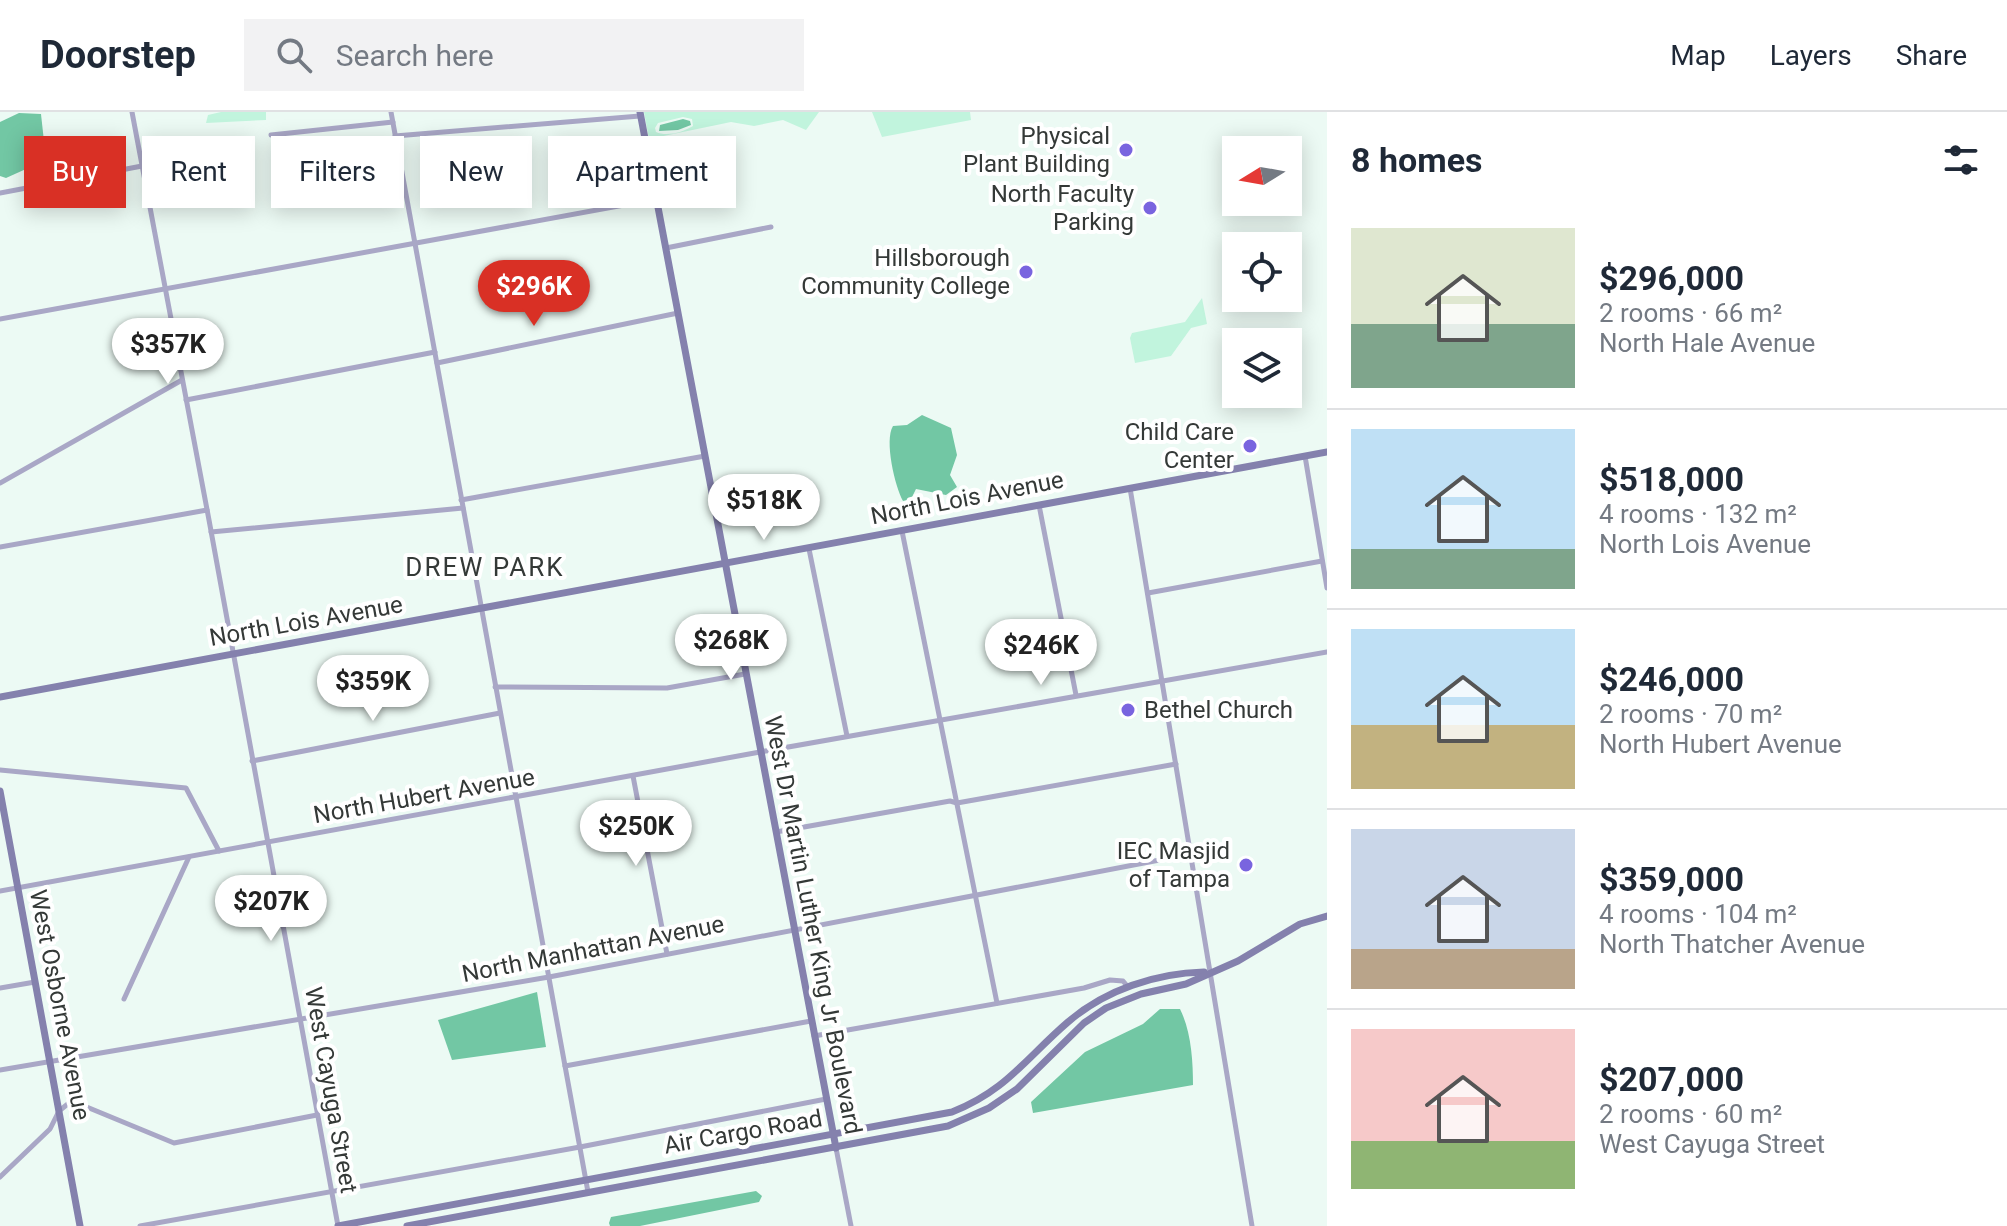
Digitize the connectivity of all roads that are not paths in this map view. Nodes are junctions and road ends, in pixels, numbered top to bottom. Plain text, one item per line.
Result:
1 (132, 112) edge
2 (391, 112) edge
3 (641, 114) edge
4 (393, 122) junction
5 (271, 135) dead end
6 (395, 136) joint
7 (645, 136) edge
8 (142, 166) joint
9 (404, 185) edge
10 (0, 193) edge
11 (150, 208) edge
12 (609, 208) edge
13 (659, 208) edge
14 (771, 227) dead end
15 (415, 244) junction
16 (666, 248) junction
17 (165, 290) junction
18 (678, 313) junction
19 (0, 319) edge
20 (435, 352) junction
21 (437, 363) junction
22 (182, 380) junction
23 (186, 400) junction
24 (1327, 452) edge
25 (706, 456) junction
26 (1305, 456) junction
27 (0, 483) edge
28 (1130, 488) junction
29 (461, 500) junction
30 (1039, 505) junction
31 (463, 508) junction
32 (207, 510) junction
33 (902, 531) junction
34 (211, 532) junction
35 (0, 547) edge
36 (809, 549) junction
37 (1322, 561) junction
38 (724, 565) junction
39 (1327, 588) edge
40 (1148, 593) junction
41 (481, 610) junction
42 (1327, 652) edge
43 (232, 655) junction
44 (745, 674) junction
45 (1162, 680) junction
46 (495, 687) junction
47 (1076, 695) junction
48 (0, 697) edge
49 (500, 713) junction
50 (939, 720) junction
51 (847, 736) junction
52 (760, 752) junction
53 (252, 761) junction
54 (1176, 764) junction
55 (0, 770) edge
56 (633, 776) junction
57 (0, 791) edge
58 (516, 797) junction
59 (957, 803) junction
60 (776, 832) junction
61 (268, 842) junction
62 (219, 851) junction
63 (1191, 854) junction
64 (189, 857) junction
65 (17, 888) junction
66 (0, 891) edge
67 (975, 895) junction
68 (1327, 916) edge
69 (794, 930) junction
70 (667, 954) junction
71 (1210, 972) junction
72 (549, 977) junction
73 (35, 982) junction
74 (1128, 987) junction
75 (0, 988) edge
76 (124, 999) dead end
77 (997, 1003) junction
78 (300, 1021) junction
79 (811, 1021) junction
80 (814, 1036) junction
81 (50, 1064) junction
82 (565, 1066) junction
83 (0, 1070) edge
84 (826, 1099) junction
85 (59, 1111) junction
86 (317, 1115) junction
87 (833, 1136) junction
88 (580, 1147) junction
89 (836, 1148) junction
90 (0, 1177) edge
91 (586, 1181) junction
92 (331, 1191) junction
93 (588, 1192) junction
94 (80, 1226) edge
95 (140, 1226) edge
96 (338, 1226) edge
97 (407, 1226) edge
98 (851, 1226) edge
99 (1252, 1226) edge

1 - 8 street, West Cayuga Street
2 - 4 street
3 - 6 street
3 - 7 street, West Dr Martin Luther King Jr Boulevard
4 - 5 street
4 - 6 street
8 - 10 street
9 - 15 street
11 - 17 street, West Cayuga Street
12 - 15 street
13 - 16 street, West Dr Martin Luther King Jr Boulevard
14 - 16 street
15 - 17 street
15 - 20 street
16 - 18 street, West Dr Martin Luther King Jr Boulevard
17 - 19 street
17 - 22 street, West Cayuga Street
18 - 21 street
18 - 25 street, West Dr Martin Luther King Jr Boulevard
20 - 21 street
20 - 23 street
21 - 29 street
22 - 23 street, West Cayuga Street
22 - 27 street
23 - 32 street, West Cayuga Street
24 - 26 street, North Lois Avenue
25 - 29 street
25 - 38 street, West Dr Martin Luther King Jr Boulevard
26 - 28 street, North Lois Avenue
26 - 37 street
28 - 30 street, North Lois Avenue
28 - 40 street
29 - 31 street
30 - 33 street, North Lois Avenue
30 - 47 street
31 - 34 street
31 - 41 street
32 - 34 street, West Cayuga Street
32 - 35 street
33 - 36 street, North Lois Avenue
33 - 50 street
34 - 43 street, West Cayuga Street
36 - 38 street, North Lois Avenue
36 - 51 street
37 - 39 street
37 - 40 street
38 - 41 street, North Lois Avenue
38 - 44 street, West Dr Martin Luther King Jr Boulevard
40 - 45 street
41 - 43 street, North Lois Avenue
41 - 46 street
42 - 45 street, North Hubert Avenue
43 - 48 street, North Lois Avenue
43 - 53 street, West Cayuga Street
44 - 46 street
44 - 52 street, West Dr Martin Luther King Jr Boulevard
45 - 47 street, North Hubert Avenue
45 - 54 street
46 - 49 street
47 - 50 street, North Hubert Avenue
49 - 53 street
49 - 58 street
50 - 51 street, North Hubert Avenue
50 - 59 street
51 - 52 street, North Hubert Avenue
52 - 56 street, North Hubert Avenue
52 - 60 street, West Dr Martin Luther King Jr Boulevard
53 - 61 street, West Cayuga Street
54 - 59 street
54 - 63 street
55 - 62 street
56 - 58 street, North Hubert Avenue
56 - 70 street
57 - 65 street, West Osborne Avenue
58 - 61 street, North Hubert Avenue
58 - 72 street
59 - 60 street
59 - 67 street
60 - 69 street, West Dr Martin Luther King Jr Boulevard
61 - 62 street, North Hubert Avenue
61 - 78 street, West Cayuga Street
62 - 64 street, North Hubert Avenue
63 - 67 street, North Manhattan Avenue
63 - 71 street
64 - 65 street, North Hubert Avenue
64 - 76 street
65 - 66 street, North Hubert Avenue
65 - 73 street, West Osborne Avenue
67 - 69 street, North Manhattan Avenue
67 - 77 street
68 - 71 street, Air Cargo Road
69 - 70 street, North Manhattan Avenue
69 - 79 street, West Dr Martin Luther King Jr Boulevard
70 - 72 street, North Manhattan Avenue
71 - 74 street, Air Cargo Road
71 - 89 street, Air Cargo Road
71 - 99 street
72 - 78 street, North Manhattan Avenue
72 - 82 street
73 - 75 street
73 - 81 street, West Osborne Avenue
74 - 77 street
74 - 87 street, Air Cargo Road
77 - 80 street
78 - 81 street, North Manhattan Avenue
78 - 86 street, West Cayuga Street
79 - 80 street, West Dr Martin Luther King Jr Boulevard
79 - 82 street
80 - 84 street, West Dr Martin Luther King Jr Boulevard
81 - 83 street, North Manhattan Avenue
81 - 85 street, West Osborne Avenue
82 - 88 street
84 - 87 street, West Dr Martin Luther King Jr Boulevard
84 - 88 street
85 - 86 street
85 - 90 street
85 - 94 street, West Osborne Avenue
86 - 92 street, West Cayuga Street
87 - 89 street, West Dr Martin Luther King Jr Boulevard
87 - 91 street, Air Cargo Road
88 - 91 street
88 - 92 street
89 - 93 street, Air Cargo Road
89 - 98 street, West Dr Martin Luther King Jr Boulevard
91 - 93 street
91 - 96 street, Air Cargo Road
92 - 95 street
92 - 96 street, West Cayuga Street
93 - 97 street, Air Cargo Road

